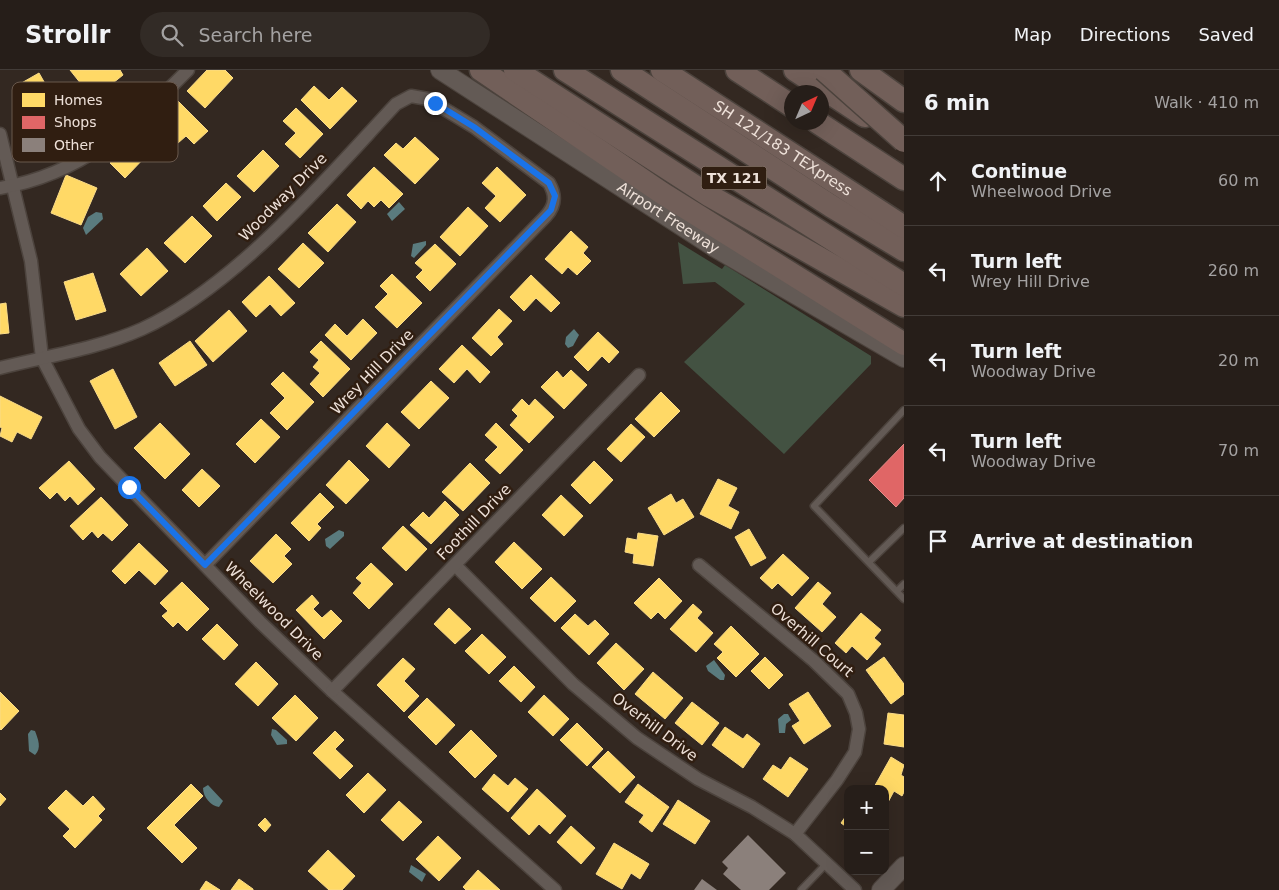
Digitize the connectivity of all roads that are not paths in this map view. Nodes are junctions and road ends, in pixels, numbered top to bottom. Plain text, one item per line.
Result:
1 (188, 70) edge
2 (440, 70) edge
3 (481, 70) edge
4 (515, 70) edge
5 (565, 70) edge
6 (622, 70) edge
7 (662, 70) edge
8 (737, 70) edge
9 (795, 70) edge
10 (824, 70) edge
11 (861, 70) edge
12 (883, 70) edge
13 (176, 82) edge
14 (904, 82) edge
15 (784, 101) edge
16 (904, 101) edge
17 (829, 130) edge
18 (0, 134) edge
19 (904, 141) edge
20 (78, 162) edge
21 (904, 179) edge
22 (6, 187) edge
23 (555, 196) joint
24 (904, 227) edge
25 (904, 250) edge
26 (904, 285) edge
27 (904, 306) edge
28 (904, 344) edge
29 (42, 358) junction
30 (904, 358) edge
31 (0, 368) edge
32 (640, 375) dead end
33 (904, 410) edge
34 (904, 528) edge
35 (869, 562) junction
36 (205, 565) junction
37 (455, 565) junction
38 (699, 565) dead end
39 (904, 584) edge
40 (897, 591) junction
41 (904, 598) edge
42 (332, 691) junction
43 (795, 834) junction
44 (827, 863) junction
45 (904, 866) edge
46 (555, 890) edge
47 (801, 890) edge
48 (855, 890) edge
49 (881, 890) edge

1 - 13 street
2 - 30 main road, Airport Freeway
3 - 28 highway
4 - 27 highway
5 - 26 highway, TX 121
6 - 25 highway
7 - 24 highway, SH 121/183 TEXpress
8 - 15 highway
9 - 19 highway
10 - 19 highway, bridge
11 - 16 highway
12 - 14 highway
17 - 21 highway
18 - 22 street, Wheelwood Drive
20 - 22 street
22 - 29 street, Wheelwood Drive
23 - 29 street, Woodway Drive
23 - 36 street, Wrey Hill Drive
29 - 31 street, Woodway Drive
29 - 36 street, Wheelwood Drive
32 - 37 street, Foothill Drive
33 - 35 lane
34 - 35 lane
35 - 40 lane
36 - 42 street, Wheelwood Drive
37 - 42 street, Foothill Drive
37 - 43 street, Overhill Drive
38 - 43 street, Overhill Court
39 - 40 lane
40 - 41 lane
42 - 46 street, Wheelwood Drive
43 - 44 street, Overhill Drive
44 - 47 lane
44 - 48 street, Overhill Drive
45 - 49 main road

